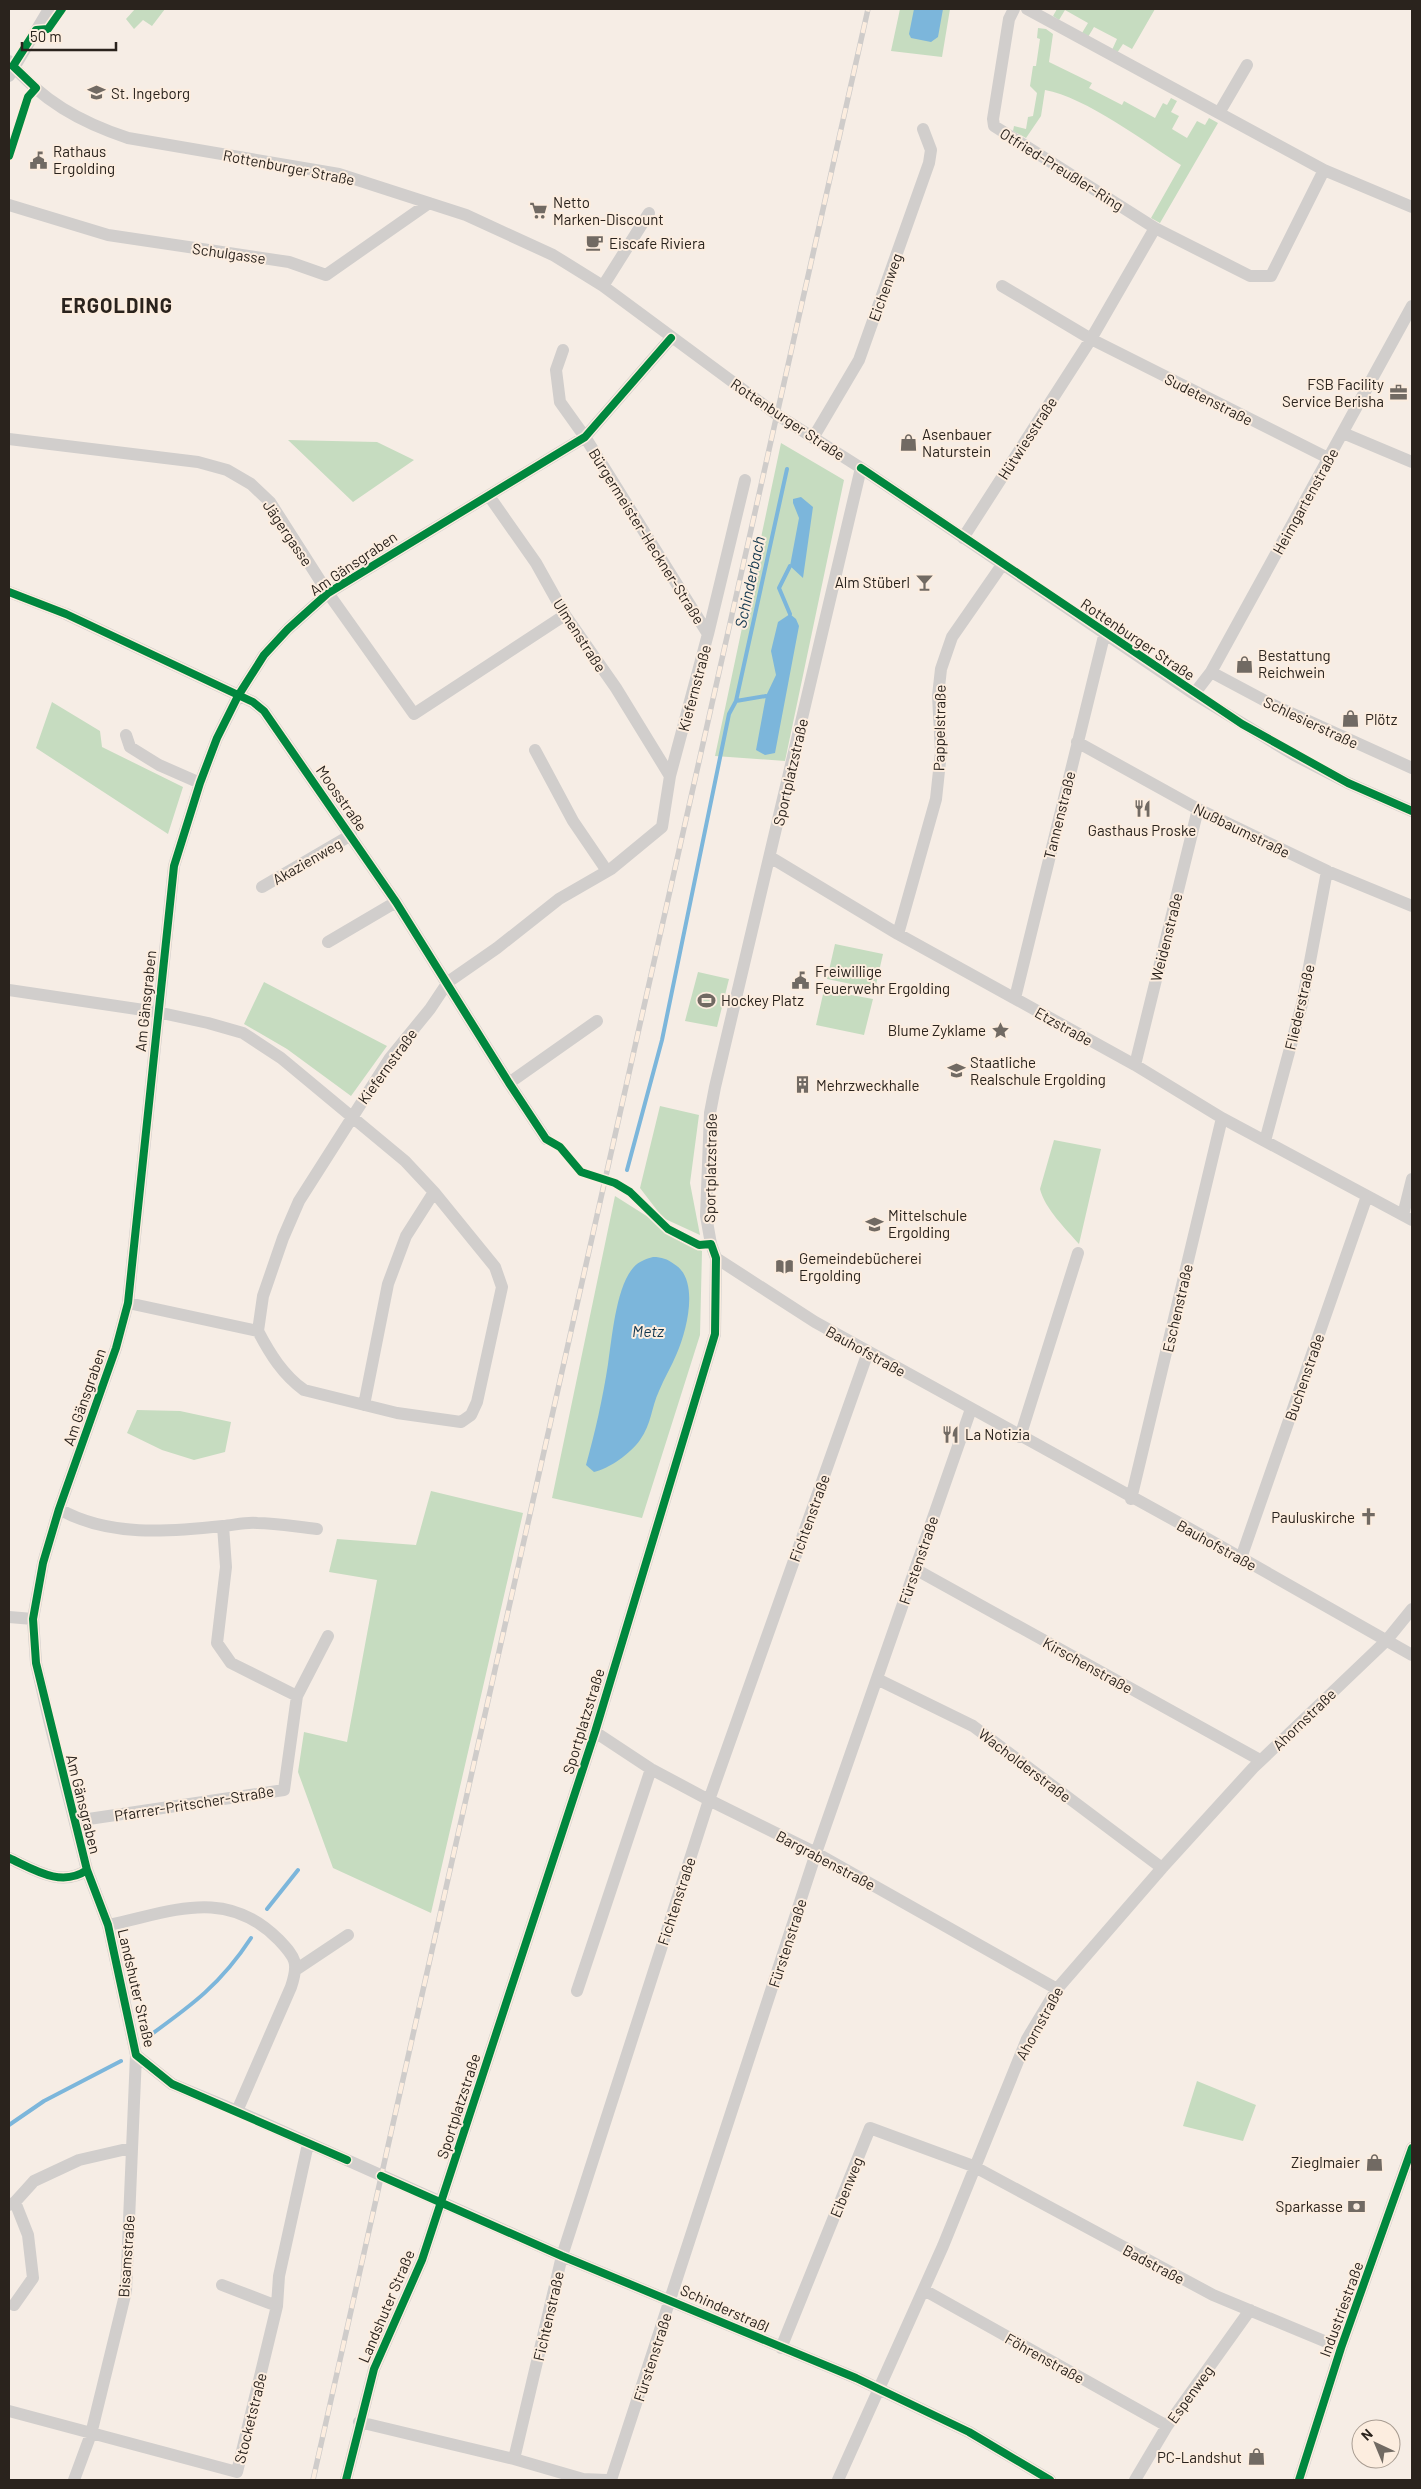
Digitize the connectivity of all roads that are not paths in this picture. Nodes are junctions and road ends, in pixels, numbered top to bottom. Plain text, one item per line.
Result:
1 (49, 9) edge
2 (1014, 9) edge
3 (1027, 9) edge
4 (1247, 65) dead end
5 (10, 68) edge
6 (1220, 113) junction
7 (923, 129) dead end
8 (1324, 170) junction
9 (429, 202) junction
10 (9, 205) edge
11 (1412, 207) edge
12 (649, 213) dead end
13 (1155, 228) junction
14 (603, 286) junction
15 (1002, 286) dead end
16 (1412, 306) edge
17 (672, 338) junction
18 (1091, 339) junction
19 (563, 350) dead end
20 (1343, 433) junction
21 (585, 437) junction
22 (813, 438) junction
23 (9, 439) edge
24 (1328, 458) junction
25 (1412, 462) edge
26 (861, 468) junction
27 (745, 480) dead end
28 (489, 496) junction
29 (963, 538) junction
30 (1002, 565) junction
31 (9, 592) edge
32 (328, 593) junction
33 (565, 615) junction
34 (1106, 632) junction
35 (708, 634) junction
36 (1211, 672) junction
37 (1194, 694) junction
38 (238, 696) junction
39 (126, 735) dead end
40 (1077, 742) junction
41 (535, 750) dead end
42 (1412, 768) edge
43 (670, 776) junction
44 (200, 783) junction
45 (1198, 808) junction
46 (1412, 811) edge
47 (351, 835) junction
48 (770, 857) junction
49 (607, 871) junction
50 (1327, 871) junction
51 (262, 887) dead end
52 (396, 902) junction
53 (1412, 906) edge
54 (898, 934) junction
55 (328, 942) dead end
56 (448, 982) junction
57 (9, 990) edge
58 (1015, 998) junction
59 (157, 1012) junction
60 (597, 1021) dead end
61 (1135, 1065) junction
62 (509, 1084) junction
63 (352, 1116) junction
64 (1222, 1118) junction
65 (546, 1139) dead end
66 (1265, 1141) junction
67 (1412, 1179) edge
68 (434, 1192) junction
69 (1367, 1196) junction
70 (1408, 1217) edge
71 (1078, 1253) dead end
72 (716, 1258) junction
73 (128, 1303) junction
74 (258, 1331) junction
75 (868, 1352) junction
76 (364, 1404) junction
77 (971, 1409) junction
78 (1020, 1437) junction
79 (1131, 1498) junction
80 (59, 1509) junction
81 (223, 1526) junction
82 (317, 1529) dead end
83 (1240, 1558) junction
84 (915, 1569) junction
85 (1412, 1609) edge
86 (9, 1617) edge
87 (33, 1619) junction
88 (328, 1636) dead end
89 (1386, 1641) junction
90 (1412, 1655) edge
91 (877, 1679) junction
92 (297, 1696) junction
93 (595, 1732) junction
94 (1260, 1760) junction
95 (651, 1769) junction
96 (709, 1800) junction
97 (75, 1821) junction
98 (816, 1853) junction
99 (9, 1858) edge
100 (1162, 1868) junction
101 (87, 1870) junction
102 (108, 1925) junction
103 (348, 1935) dead end
104 (297, 1969) junction
105 (1057, 1989) junction
106 (577, 1991) dead end
107 (136, 2055) junction
108 (237, 2111) junction
109 (308, 2144) junction
110 (132, 2148) junction
111 (1412, 2148) edge
112 (973, 2166) junction
113 (381, 2176) joint
114 (440, 2201) junction
115 (12, 2204) edge
116 (562, 2256) junction
117 (222, 2285) dead end
118 (924, 2290) junction
119 (670, 2299) junction
120 (14, 2305) dead end
121 (277, 2306) junction
122 (1250, 2310) junction
123 (781, 2348) junction
124 (1341, 2348) junction
125 (880, 2390) junction
126 (9, 2411) edge
127 (359, 2422) junction
128 (1166, 2426) junction
129 (92, 2434) junction
130 (514, 2459) junction
131 (236, 2476) edge
132 (74, 2480) edge
133 (346, 2480) edge
134 (606, 2480) edge
135 (611, 2480) edge
136 (838, 2480) edge
137 (1050, 2480) edge
138 (1135, 2480) edge
139 (1299, 2480) edge

1 - 5 street
2 - 13 street, Otfried-Preußler-Ring
3 - 6 street
4 - 6 street
5 - 9 street, Rottenburger Straße
6 - 8 street
7 - 22 street, Eichenweg
8 - 11 street
8 - 13 street, Otfried-Preußler-Ring
9 - 10 street, Schulgasse
9 - 14 street, Rottenburger Straße
12 - 14 street
13 - 18 street, Hütwiesstraße
14 - 17 street, Rottenburger Straße
15 - 18 street
16 - 20 street, Heimgartenstraße
17 - 21 street, Am Gänsgraben
17 - 22 street, Rottenburger Straße
18 - 24 street, Sudetenstraße
18 - 29 street, Hütwiesstraße
19 - 21 street, Bürgermeister-Heckner-Straße
20 - 24 street, Heimgartenstraße
20 - 25 street
21 - 28 street, Am Gänsgraben
21 - 35 street, Bürgermeister-Heckner-Straße
22 - 26 street, Rottenburger Straße
23 - 32 street, Jägergasse
24 - 36 street, Heimgartenstraße
26 - 29 street, Rottenburger Straße
26 - 48 street, Sportplatzstraße
27 - 35 street, Kiefernstraße
28 - 32 street, Am Gänsgraben
28 - 33 street, Ulmenstraße
29 - 30 street, Rottenburger Straße
30 - 34 street, Rottenburger Straße
30 - 54 street, Pappelstraße
31 - 38 street, Moosstraße
32 - 33 street, Jägergasse
32 - 38 street, Am Gänsgraben
33 - 43 street, Ulmenstraße
34 - 37 street, Rottenburger Straße
34 - 40 street, Tannenstraße
35 - 43 street, Kiefernstraße
36 - 37 street, Heimgartenstraße
36 - 42 street, Schlesierstraße
37 - 46 street, Rottenburger Straße
38 - 44 street, Am Gänsgraben
38 - 47 street, Moosstraße
39 - 44 street
40 - 45 street, Nußbaumstraße
40 - 58 street, Tannenstraße
41 - 49 street
43 - 49 street, Kiefernstraße
44 - 59 street, Am Gänsgraben
45 - 50 street, Nußbaumstraße
45 - 61 street, Weidenstraße
47 - 51 street, Akazienweg
47 - 52 street, Moosstraße
48 - 54 street, Etzstraße
48 - 72 street, Sportplatzstraße
49 - 56 street, Kiefernstraße
50 - 53 street, Nußbaumstraße
50 - 66 street, Fliederstraße
52 - 55 street
52 - 56 street, Moosstraße
54 - 58 street, Etzstraße
56 - 62 street, Moosstraße
56 - 63 street, Kiefernstraße
57 - 59 street
58 - 61 street, Etzstraße
59 - 63 street
59 - 73 street, Am Gänsgraben
60 - 62 street
61 - 64 street, Etzstraße
62 - 65 street, Moosstraße
63 - 68 street
63 - 74 street, Kiefernstraße
64 - 66 street, Etzstraße
64 - 79 street, Eschenstraße
66 - 69 street, Etzstraße
67 - 70 street
68 - 76 street
68 - 76 street
69 - 70 street, Etzstraße
69 - 83 street, Buchenstraße
71 - 78 street
72 - 75 street, Bauhofstraße
72 - 93 street, Sportplatzstraße
73 - 74 street
73 - 80 street, Am Gänsgraben
74 - 76 street
75 - 77 street, Bauhofstraße
75 - 96 street, Fichtenstraße
77 - 78 street, Bauhofstraße
77 - 84 street, Fürstenstraße
78 - 79 street, Bauhofstraße
79 - 83 street, Bauhofstraße
80 - 81 street
80 - 87 street, Am Gänsgraben
81 - 82 street
81 - 92 street
83 - 89 street, Bauhofstraße
84 - 91 street, Fürstenstraße
84 - 94 street, Kirschenstraße
85 - 89 street, Ahornstraße
86 - 87 street
87 - 97 street, Am Gänsgraben
88 - 92 street
89 - 90 street, Bauhofstraße
89 - 94 street, Ahornstraße
91 - 98 street, Fürstenstraße
91 - 100 street, Wacholderstraße
92 - 97 street, Pfarrer-Pritscher-Straße
93 - 95 street, Bargrabenstraße
93 - 114 street, Sportplatzstraße
94 - 100 street, Ahornstraße
95 - 96 street, Bargrabenstraße
95 - 106 street
96 - 98 street, Bargrabenstraße
96 - 116 street, Fichtenstraße
97 - 101 street, Am Gänsgraben
98 - 105 street, Bargrabenstraße
98 - 119 street, Fürstenstraße
99 - 101 street
100 - 105 street, Ahornstraße
101 - 102 street, Landshuter Straße
102 - 104 street
102 - 107 street, Landshuter Straße
103 - 104 street
104 - 108 street
105 - 112 street, Ahornstraße
107 - 108 street, Landshuter Straße
107 - 110 street, Bisamstraße
108 - 109 street, Landshuter Straße
109 - 113 street, Landshuter Straße
109 - 121 street, Stocketstraße
110 - 115 street
110 - 129 street, Bisamstraße
111 - 124 street, Industriestraße
112 - 118 street, Ahornstraße
112 - 122 street, Badstraße
112 - 123 street, Eibenweg
113 - 114 street, Schinderstraßl
114 - 116 street, Schinderstraßl
114 - 127 street, Landshuter Straße
115 - 120 street
116 - 119 street, Schinderstraßl
116 - 130 street, Fichtenstraße
117 - 121 street
118 - 125 street, Ahornstraße
118 - 128 street, Föhrenstraße
119 - 123 street, Schinderstraßl
119 - 135 street, Fürstenstraße
121 - 131 street, Stocketstraße
122 - 124 street, Badstraße
122 - 128 street, Espenweg
123 - 125 street, Schinderstraßl
124 - 139 street, Industriestraße
125 - 136 street, Ahornstraße
125 - 137 street, Schinderstraßl
126 - 129 street, Stocketstraße
127 - 130 street
127 - 133 street, Landshuter Straße
128 - 138 street, Espenweg
129 - 131 street, Stocketstraße
129 - 132 street, Bisamstraße
130 - 134 street

